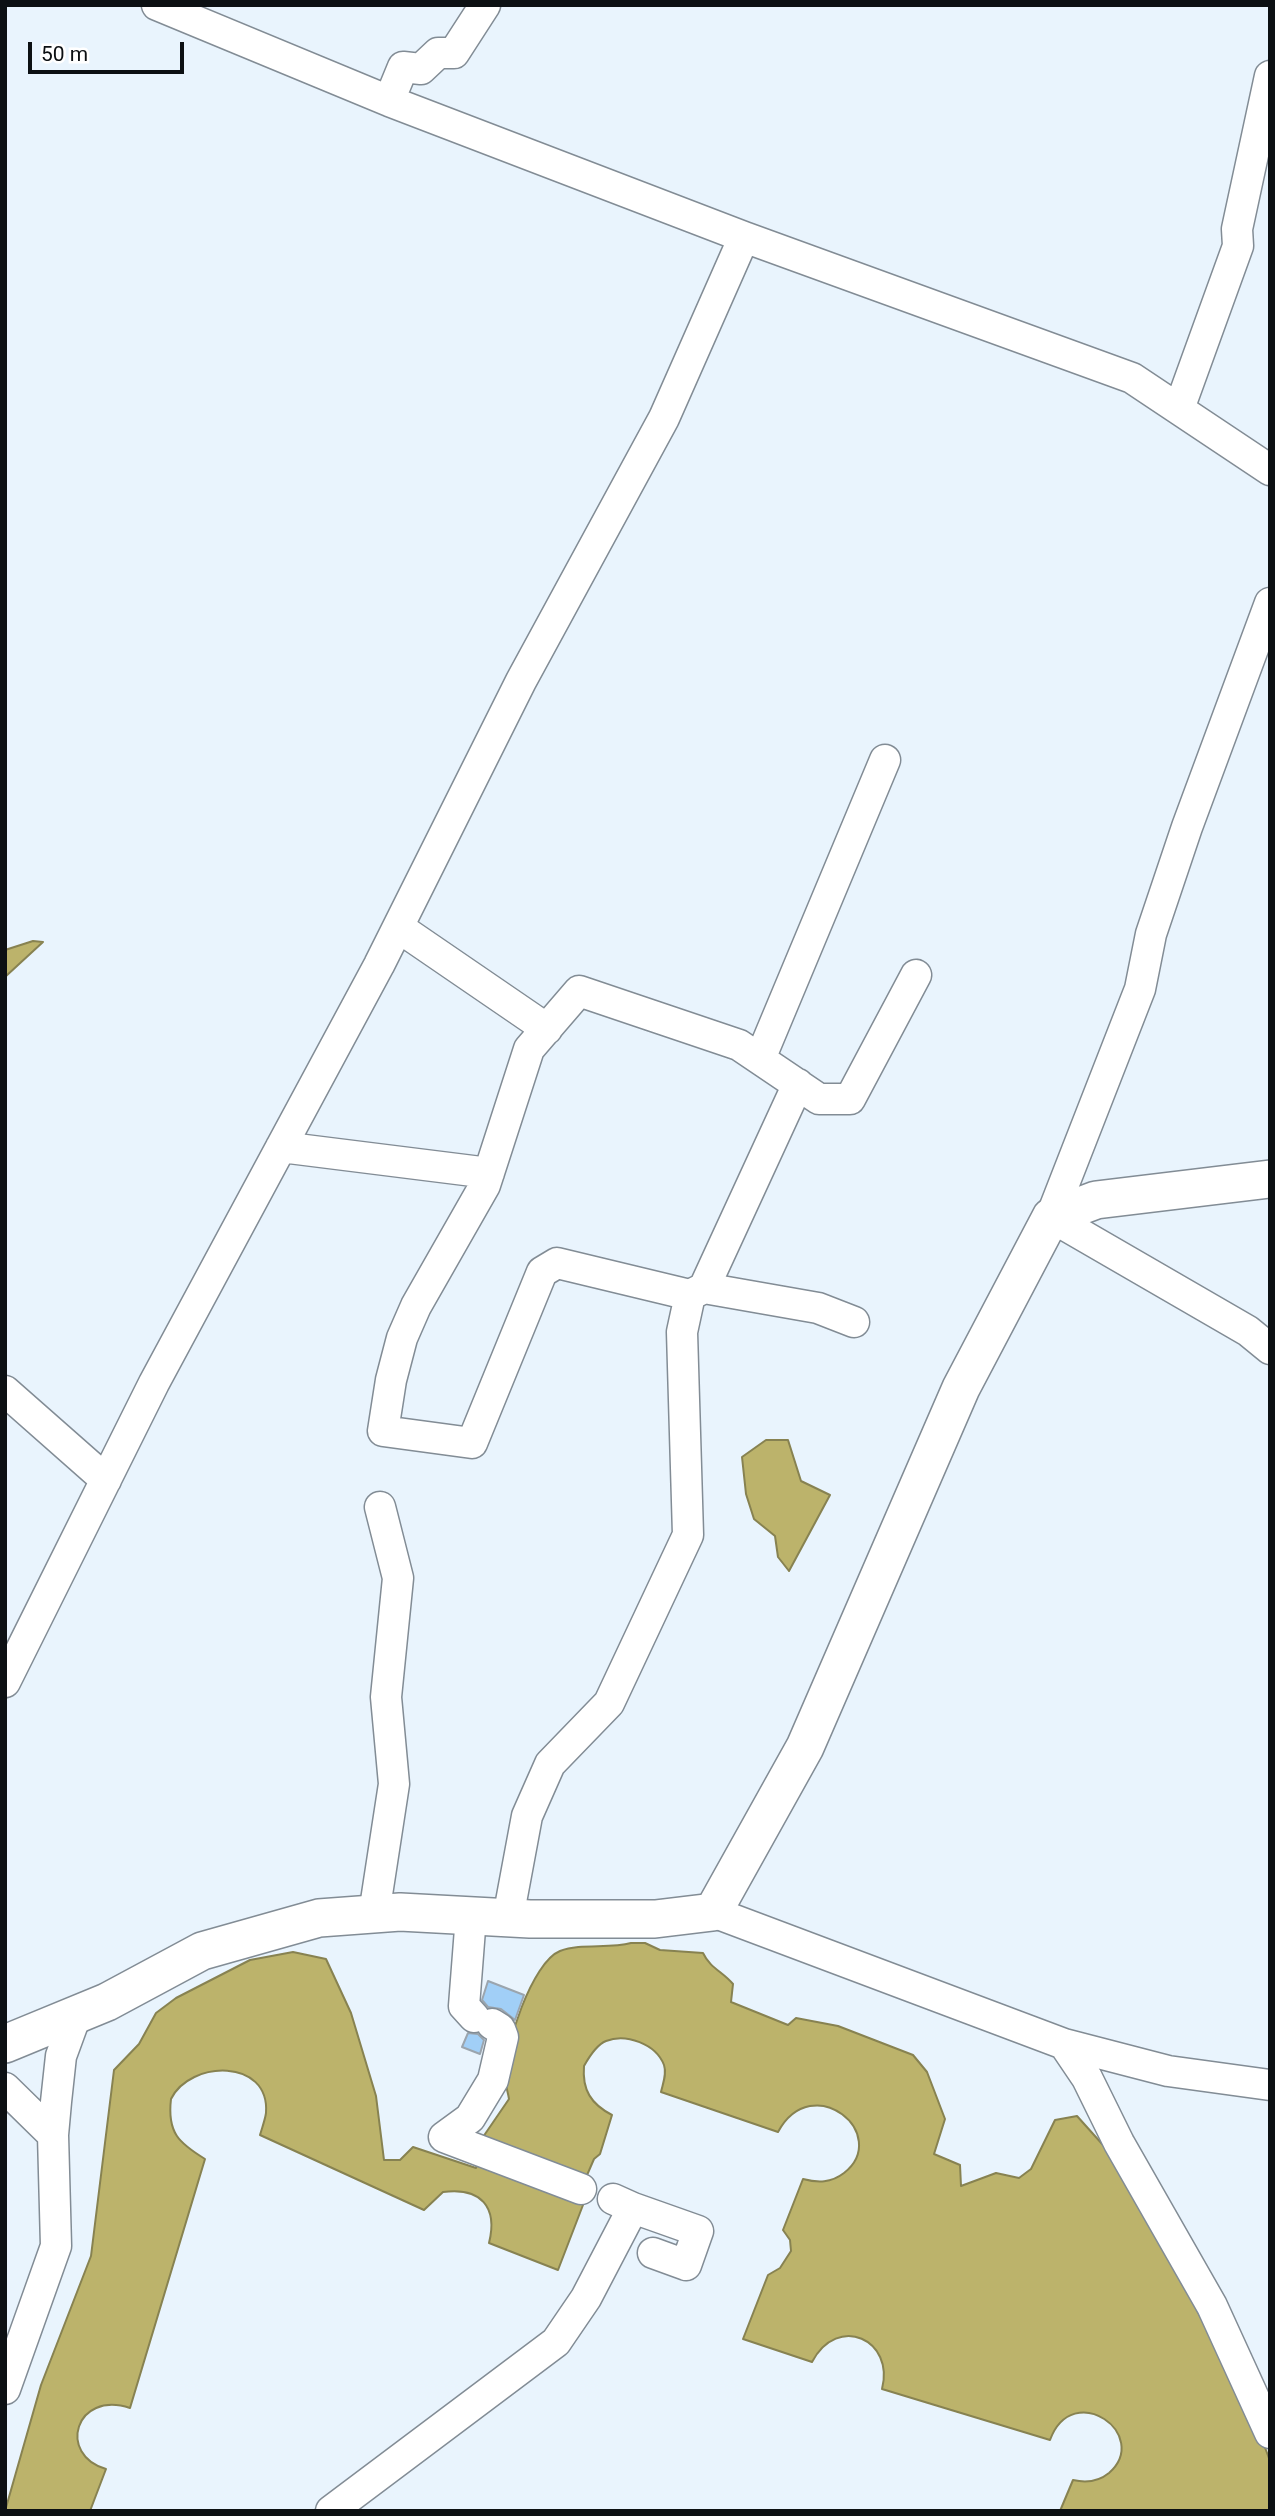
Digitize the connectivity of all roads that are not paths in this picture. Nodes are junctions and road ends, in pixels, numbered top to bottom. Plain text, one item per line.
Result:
1 (157, 5) edge
2 (485, 5) edge
3 (1270, 76) edge
4 (389, 101) junction
5 (744, 237) junction
6 (1179, 410) junction
7 (1270, 470) edge
8 (1270, 603) edge
9 (885, 760) dead end
10 (398, 927) junction
11 (916, 975) dead end
12 (547, 1029) junction
13 (760, 1059) junction
14 (798, 1084) junction
15 (281, 1147) junction
16 (489, 1173) junction
17 (1270, 1179) edge
18 (1051, 1217) junction
19 (697, 1292) junction
20 (854, 1322) dead end
21 (1270, 1349) edge
22 (5, 1391) edge
23 (106, 1480) junction
24 (380, 1507) dead end
25 (5, 1682) edge
26 (713, 1912) junction
27 (374, 1914) junction
28 (471, 1916) junction
29 (508, 1918) junction
30 (76, 2015) junction
31 (5, 2043) edge
32 (1063, 2044) junction
33 (1270, 2085) edge
34 (5, 2088) edge
35 (53, 2135) junction
36 (578, 2187) dead end
37 (653, 2253) dead end
38 (5, 2389) edge
39 (1270, 2433) edge
40 (331, 2511) edge

1 - 4 street
2 - 4 street
3 - 6 street
4 - 5 street
5 - 6 street
5 - 10 street
6 - 7 street
8 - 18 street
9 - 13 street
10 - 12 street
10 - 15 street
11 - 14 street
12 - 13 street
12 - 16 street
13 - 14 street
14 - 19 street
15 - 16 street
15 - 23 street
16 - 19 street
17 - 18 main road
18 - 21 street
18 - 26 main road
19 - 20 street
19 - 29 street
22 - 23 street
23 - 25 street
24 - 27 street
26 - 29 main road
26 - 32 street
27 - 28 main road
27 - 30 main road
28 - 29 main road
28 - 36 street
30 - 31 main road
30 - 35 street
32 - 33 street
32 - 39 street
34 - 35 street
35 - 38 street
37 - 40 street

